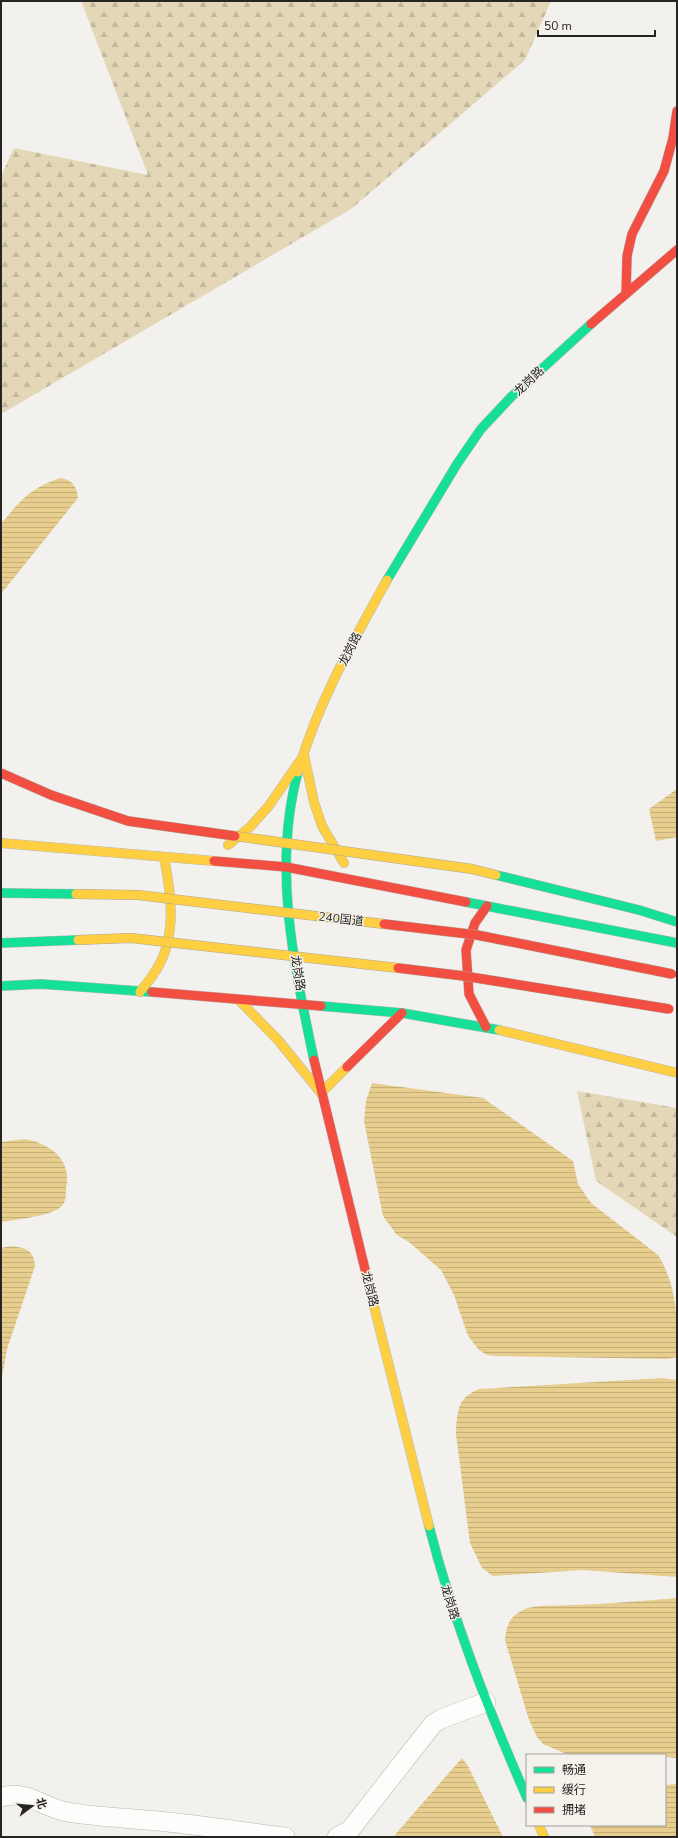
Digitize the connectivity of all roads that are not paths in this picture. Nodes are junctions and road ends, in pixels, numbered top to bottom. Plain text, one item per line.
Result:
1 (677, 111) edge
2 (677, 250) edge
3 (626, 294) junction
4 (304, 755) junction
5 (1, 773) edge
6 (1, 843) edge
7 (164, 857) junction
8 (208, 860) junction
9 (286, 867) junction
10 (361, 882) junction
11 (1, 893) edge
12 (487, 906) junction
13 (677, 922) edge
14 (1, 943) edge
15 (677, 943) edge
16 (675, 974) edge
17 (1, 986) edge
18 (140, 992) junction
19 (239, 1000) junction
20 (304, 1005) junction
21 (673, 1009) edge
22 (402, 1013) junction
23 (486, 1027) junction
24 (677, 1073) edge
25 (321, 1093) junction
26 (486, 1702) junction
27 (526, 1796) edge
28 (1, 1797) edge
29 (539, 1826) edge
30 (285, 1837) edge
31 (337, 1837) edge
32 (544, 1837) edge

1 - 3 main road
2 - 3 main road, 龙岗路
3 - 4 main road, 龙岗路
4 - 8 main road
4 - 9 main road, 龙岗路
4 - 10 main road
5 - 13 main road, bridge
6 - 7 main road
7 - 8 main road
7 - 18 main road
8 - 9 main road
9 - 10 main road
9 - 20 main road, 龙岗路
10 - 12 main road
11 - 16 main road, 240国道, bridge
12 - 15 main road
12 - 23 main road
14 - 21 main road, bridge
17 - 18 main road
18 - 19 main road
19 - 20 main road
19 - 25 main road
20 - 22 main road
20 - 25 main road, 龙岗路
22 - 23 main road
22 - 25 main road
23 - 24 main road
25 - 26 main road, 龙岗路
26 - 27 main road, 龙岗路
26 - 31 street
28 - 30 street
29 - 32 main road

